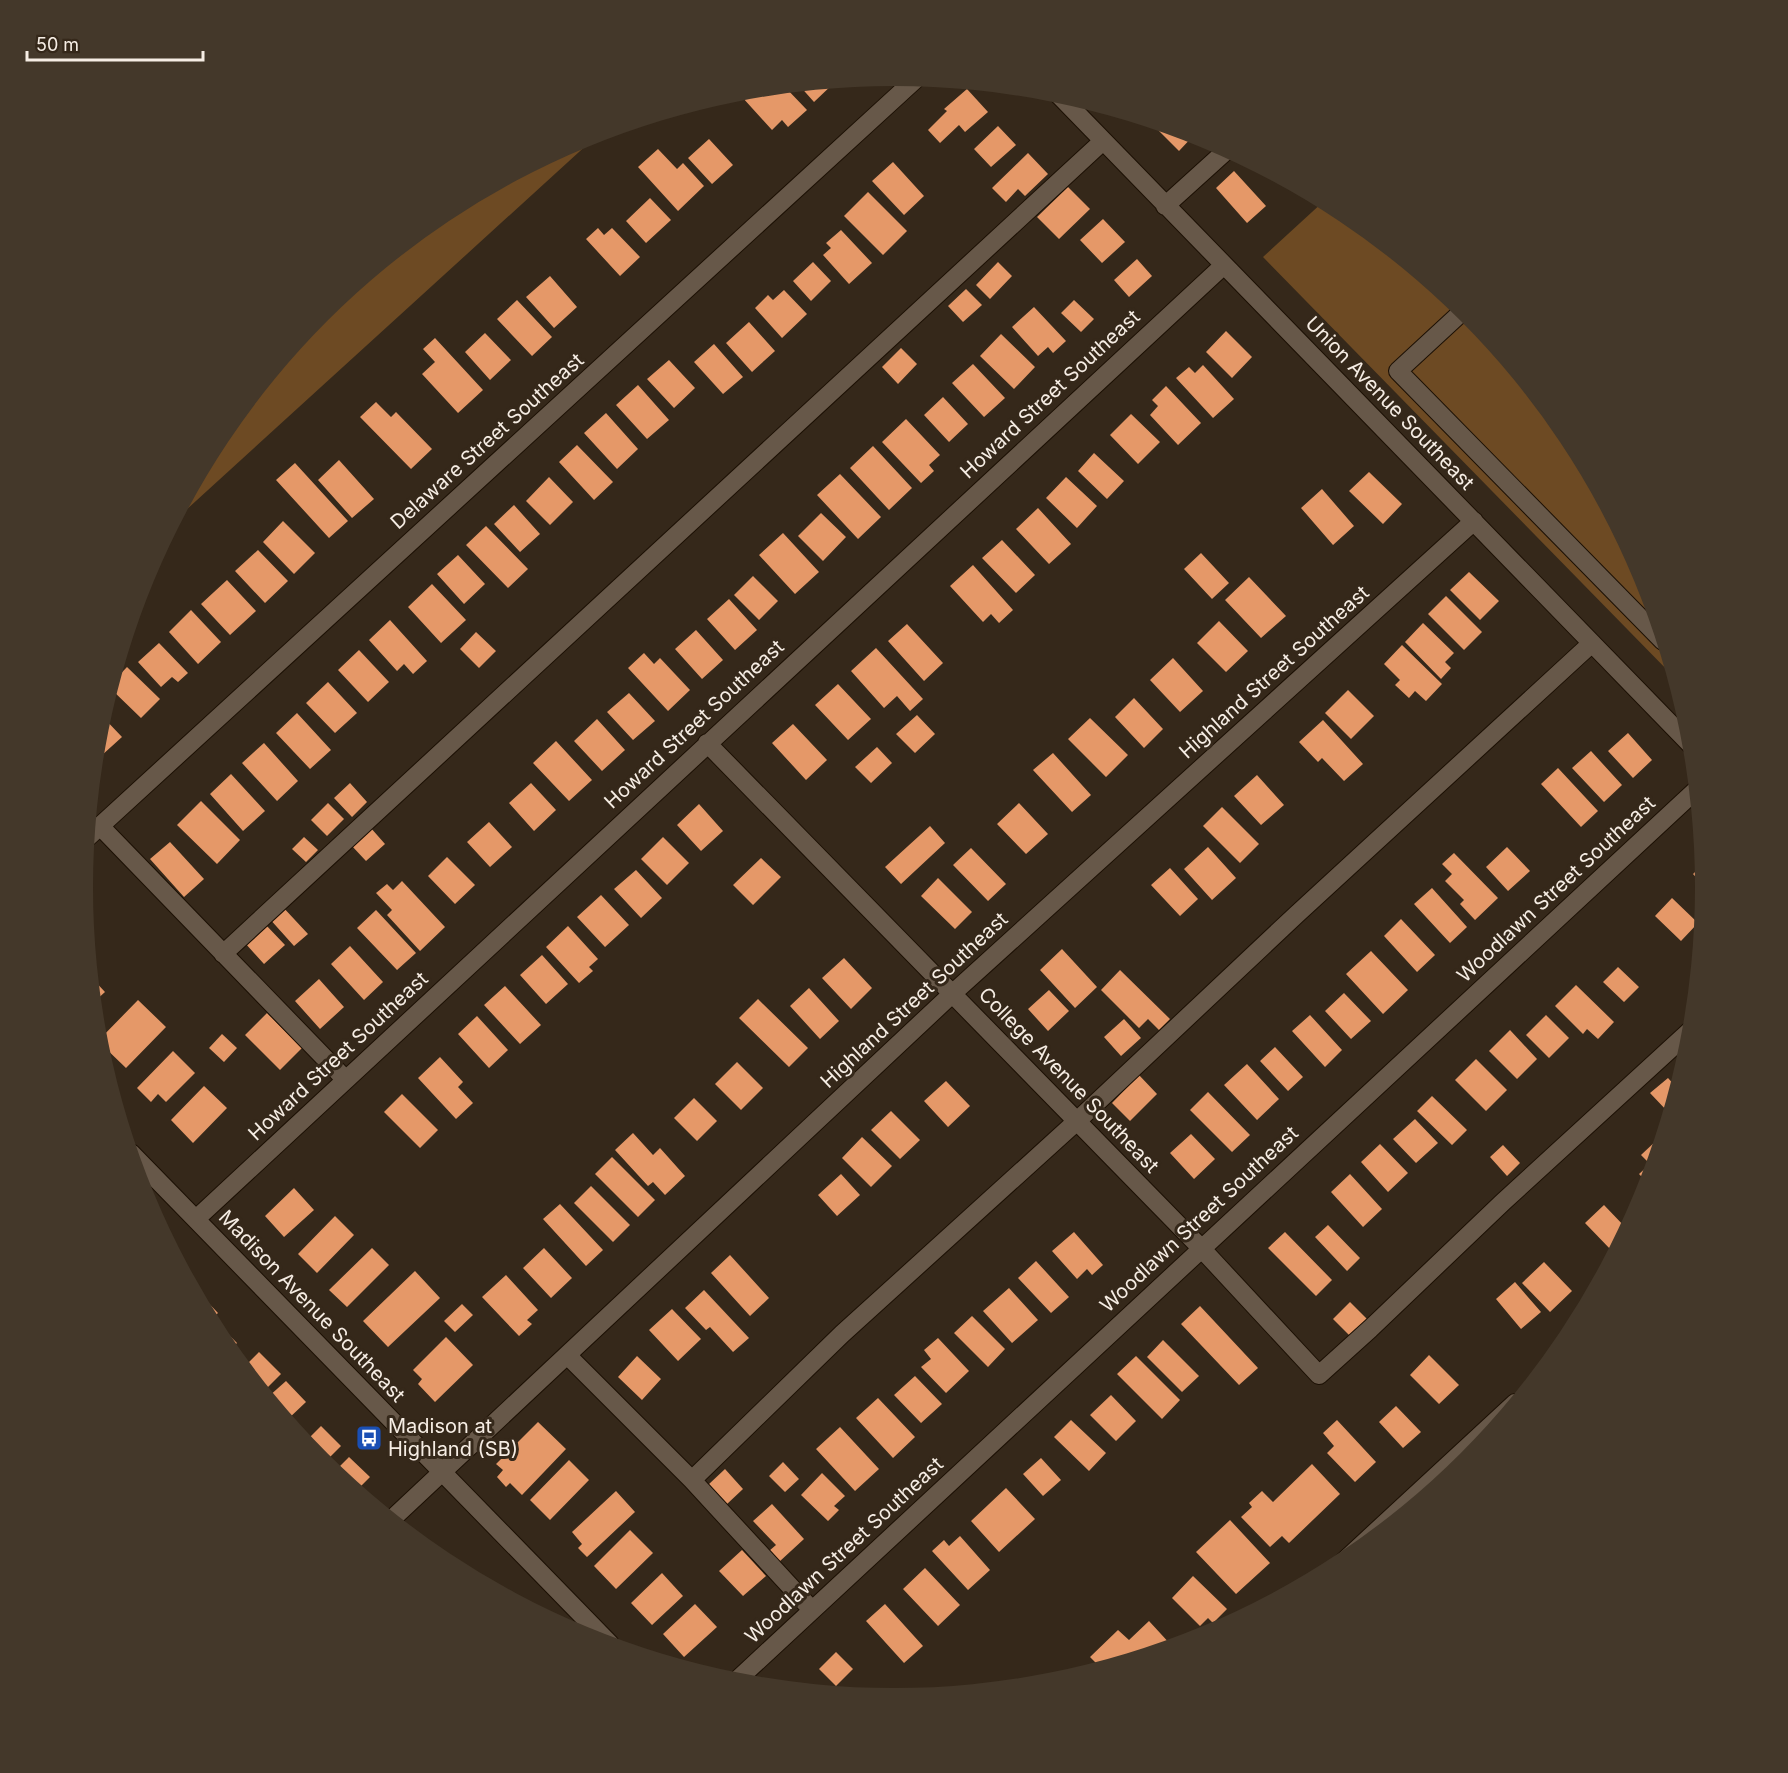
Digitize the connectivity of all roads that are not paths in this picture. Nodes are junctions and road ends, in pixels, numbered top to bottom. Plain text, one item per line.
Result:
1 (908, 86) edge
2 (1069, 105) edge
3 (1103, 141) junction
4 (1221, 155) edge
5 (1165, 206) junction
6 (1224, 265) junction
7 (1457, 317) edge
8 (1474, 521) junction
9 (1652, 629) edge
10 (1592, 643) junction
11 (1681, 734) edge
12 (706, 743) junction
13 (1689, 796) edge
14 (95, 831) edge
15 (95, 833) edge
16 (224, 954) junction
17 (952, 994) junction
18 (1681, 1040) edge
19 (345, 1079) junction
20 (1077, 1121) junction
21 (145, 1168) edge
22 (196, 1219) junction
23 (1201, 1248) junction
24 (567, 1355) junction
25 (442, 1473) junction
26 (692, 1480) junction
27 (397, 1514) edge
28 (812, 1610) junction
29 (597, 1631) edge
30 (744, 1673) edge

1 - 14 street, Delaware Street Southeast
2 - 3 street, Union Avenue Southeast
3 - 5 street, Union Avenue Southeast
3 - 16 street
4 - 5 street
5 - 6 street, Union Avenue Southeast
6 - 8 street, Union Avenue Southeast
6 - 12 street, Howard Street Southeast
7 - 9 street
8 - 10 street, Union Avenue Southeast
8 - 17 street, Highland Street Southeast
10 - 11 street, Union Avenue Southeast
10 - 20 street
12 - 17 street, College Avenue Southeast
12 - 19 street, Howard Street Southeast
13 - 23 street, Woodlawn Street Southeast
15 - 16 street
16 - 19 street
17 - 20 street, College Avenue Southeast
17 - 24 street, Highland Street Southeast
18 - 23 street, College Avenue Southeast
19 - 22 street, Howard Street Southeast
20 - 23 street, College Avenue Southeast
20 - 26 street
21 - 22 street, Madison Avenue Southeast
22 - 25 street, Madison Avenue Southeast
23 - 28 street, Woodlawn Street Southeast
24 - 25 street, Highland Street Southeast
24 - 26 street
25 - 27 street, Highland Street Southeast
25 - 29 street, Madison Avenue Southeast
26 - 28 street
28 - 30 street, Woodlawn Street Southeast

